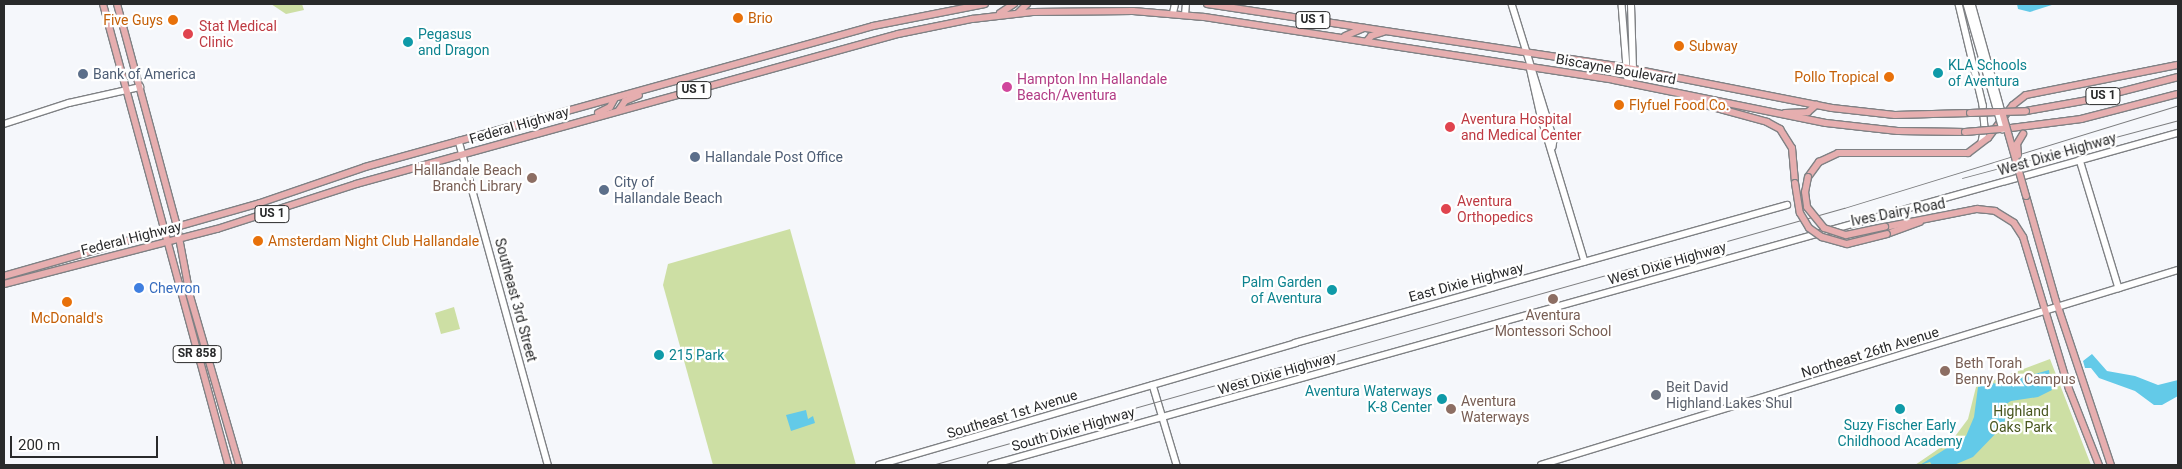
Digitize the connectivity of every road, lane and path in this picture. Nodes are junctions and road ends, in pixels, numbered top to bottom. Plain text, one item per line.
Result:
1 (103, 4) edge
2 (117, 4) edge
3 (985, 4) edge
4 (1014, 4) edge
5 (1027, 4) edge
6 (1175, 4) edge
7 (1186, 4) edge
8 (1207, 4) edge
9 (1512, 4) edge
10 (1622, 4) edge
11 (1630, 4) edge
12 (1959, 4) edge
13 (1967, 4) edge
14 (1972, 4) edge
15 (1046, 11) joint
16 (1018, 13) junction
17 (1173, 13) junction
18 (1185, 15) junction
19 (994, 16) junction
20 (1364, 28) junction
21 (1386, 31) junction
22 (1339, 37) junction
23 (1367, 41) junction
24 (1525, 52) junction
25 (2178, 65) edge
26 (1530, 67) junction
27 (1625, 68) junction
28 (1633, 69) junction
29 (2178, 77) edge
30 (1629, 82) junction
31 (140, 87) junction
32 (126, 89) junction
33 (1994, 89) junction
34 (643, 90) junction
35 (1680, 93) junction
36 (2178, 94) edge
37 (615, 98) junction
38 (1816, 106) junction
39 (619, 110) junction
40 (2000, 112) junction
41 (1779, 114) junction
42 (590, 119) junction
43 (4, 124) edge
44 (2005, 129) junction
45 (2023, 131) junction
46 (2178, 133) edge
47 (459, 141) junction
48 (1982, 142) junction
49 (462, 154) junction
50 (2080, 160) junction
51 (2017, 166) junction
52 (1787, 205) dead end
53 (177, 227) junction
54 (166, 230) junction
55 (1886, 231) junction
56 (178, 240) junction
57 (169, 243) junction
58 (1585, 262) junction
59 (2178, 270) edge
60 (4, 276) edge
61 (4, 284) edge
62 (2119, 288) junction
63 (2058, 307) junction
64 (2045, 312) junction
65 (1153, 385) junction
66 (1162, 417) junction
67 (218, 428) junction
68 (234, 449) junction
69 (224, 453) junction
70 (228, 465) edge
71 (232, 465) edge
72 (239, 465) edge
73 (548, 465) edge
74 (879, 465) edge
75 (991, 465) edge
76 (1177, 465) edge
77 (1541, 465) edge
78 (2099, 465) edge
79 (2111, 465) edge

1 - 32 main road, SR 858
2 - 31 main road, SR 858
3 - 34 main road, Federal Highway / US 1
4 - 19 main road
5 - 16 main road
6 - 17 street
7 - 18 street
8 - 20 main road, Biscayne Boulevard / US 1
9 - 24 street
10 - 27 street
11 - 28 street
12 - 48 street
13 - 33 street
14 - 33 street
15 - 16 main road, Federal Highway / US 1
15 - 17 main road, Biscayne Boulevard / US 1
16 - 19 main road, Federal Highway / US 1
17 - 18 main road, Biscayne Boulevard / US 1
18 - 22 main road, Biscayne Boulevard / US 1
19 - 39 main road, Federal Highway / US 1
20 - 21 main road, Biscayne Boulevard / US 1
20 - 22 main road
21 - 23 main road
21 - 24 main road, Biscayne Boulevard / US 1
22 - 23 main road, Biscayne Boulevard / US 1
23 - 26 main road, Biscayne Boulevard / US 1
24 - 26 street
24 - 27 main road, Biscayne Boulevard / US 1
25 - 48 main road
26 - 30 main road, Biscayne Boulevard / US 1
26 - 58 street
27 - 28 main road, Biscayne Boulevard / US 1
27 - 30 street
28 - 30 street
28 - 38 main road, Biscayne Boulevard / US 1
29 - 40 main road, Biscayne Boulevard / US 1, bridge
30 - 35 main road, Biscayne Boulevard / US 1
31 - 32 street
31 - 53 main road, SR 858
32 - 43 street
32 - 54 main road, SR 858
33 - 40 street
34 - 37 main road, Federal Highway / US 1
34 - 39 main road
35 - 41 main road, Biscayne Boulevard / US 1
35 - 55 main road, bridge
36 - 45 main road, US 1
37 - 42 main road
37 - 47 main road, Federal Highway / US 1
38 - 40 main road, Biscayne Boulevard / US 1, bridge
38 - 41 main road
39 - 42 main road, Federal Highway / US 1
40 - 44 main road, bridge
41 - 44 main road, Biscayne Boulevard / US 1, bridge
42 - 49 main road, Federal Highway / US 1
44 - 45 main road, Biscayne Boulevard / US 1
44 - 51 main road, bridge
45 - 51 main road, bridge
46 - 50 street, West Dixie Highway
47 - 49 street, Southeast 3rd Street
47 - 53 main road, Federal Highway / US 1
48 - 55 main road, Ives Dairy Road, bridge
49 - 56 main road, Federal Highway / US 1
49 - 73 street, Southeast 3rd Street
50 - 62 street
50 - 66 street, West Dixie Highway
51 - 63 main road, bridge
52 - 58 street, East Dixie Highway
53 - 54 main road, Federal Highway / US 1
53 - 56 main road, SR 858
54 - 57 main road, SR 858
54 - 60 main road, Federal Highway / US 1
55 - 64 main road, Ives Dairy Road
56 - 57 main road, Federal Highway / US 1
56 - 68 main road, SR 858
57 - 61 main road, Federal Highway / US 1
57 - 67 main road, SR 858
58 - 65 street, East Dixie Highway
59 - 62 street, Northeast 26th Avenue
62 - 63 street, Northeast 26th Avenue
63 - 64 street, Northeast 26th Avenue
63 - 79 main road
64 - 77 street, Northeast 26th Avenue
64 - 78 main road, Ives Dairy Road
65 - 66 street
65 - 74 street, Southeast 1st Avenue
66 - 75 street, South Dixie Highway
66 - 76 street
67 - 68 main road
67 - 69 main road, SR 858
68 - 72 main road, SR 858
69 - 70 main road, SR 858
69 - 71 main road

